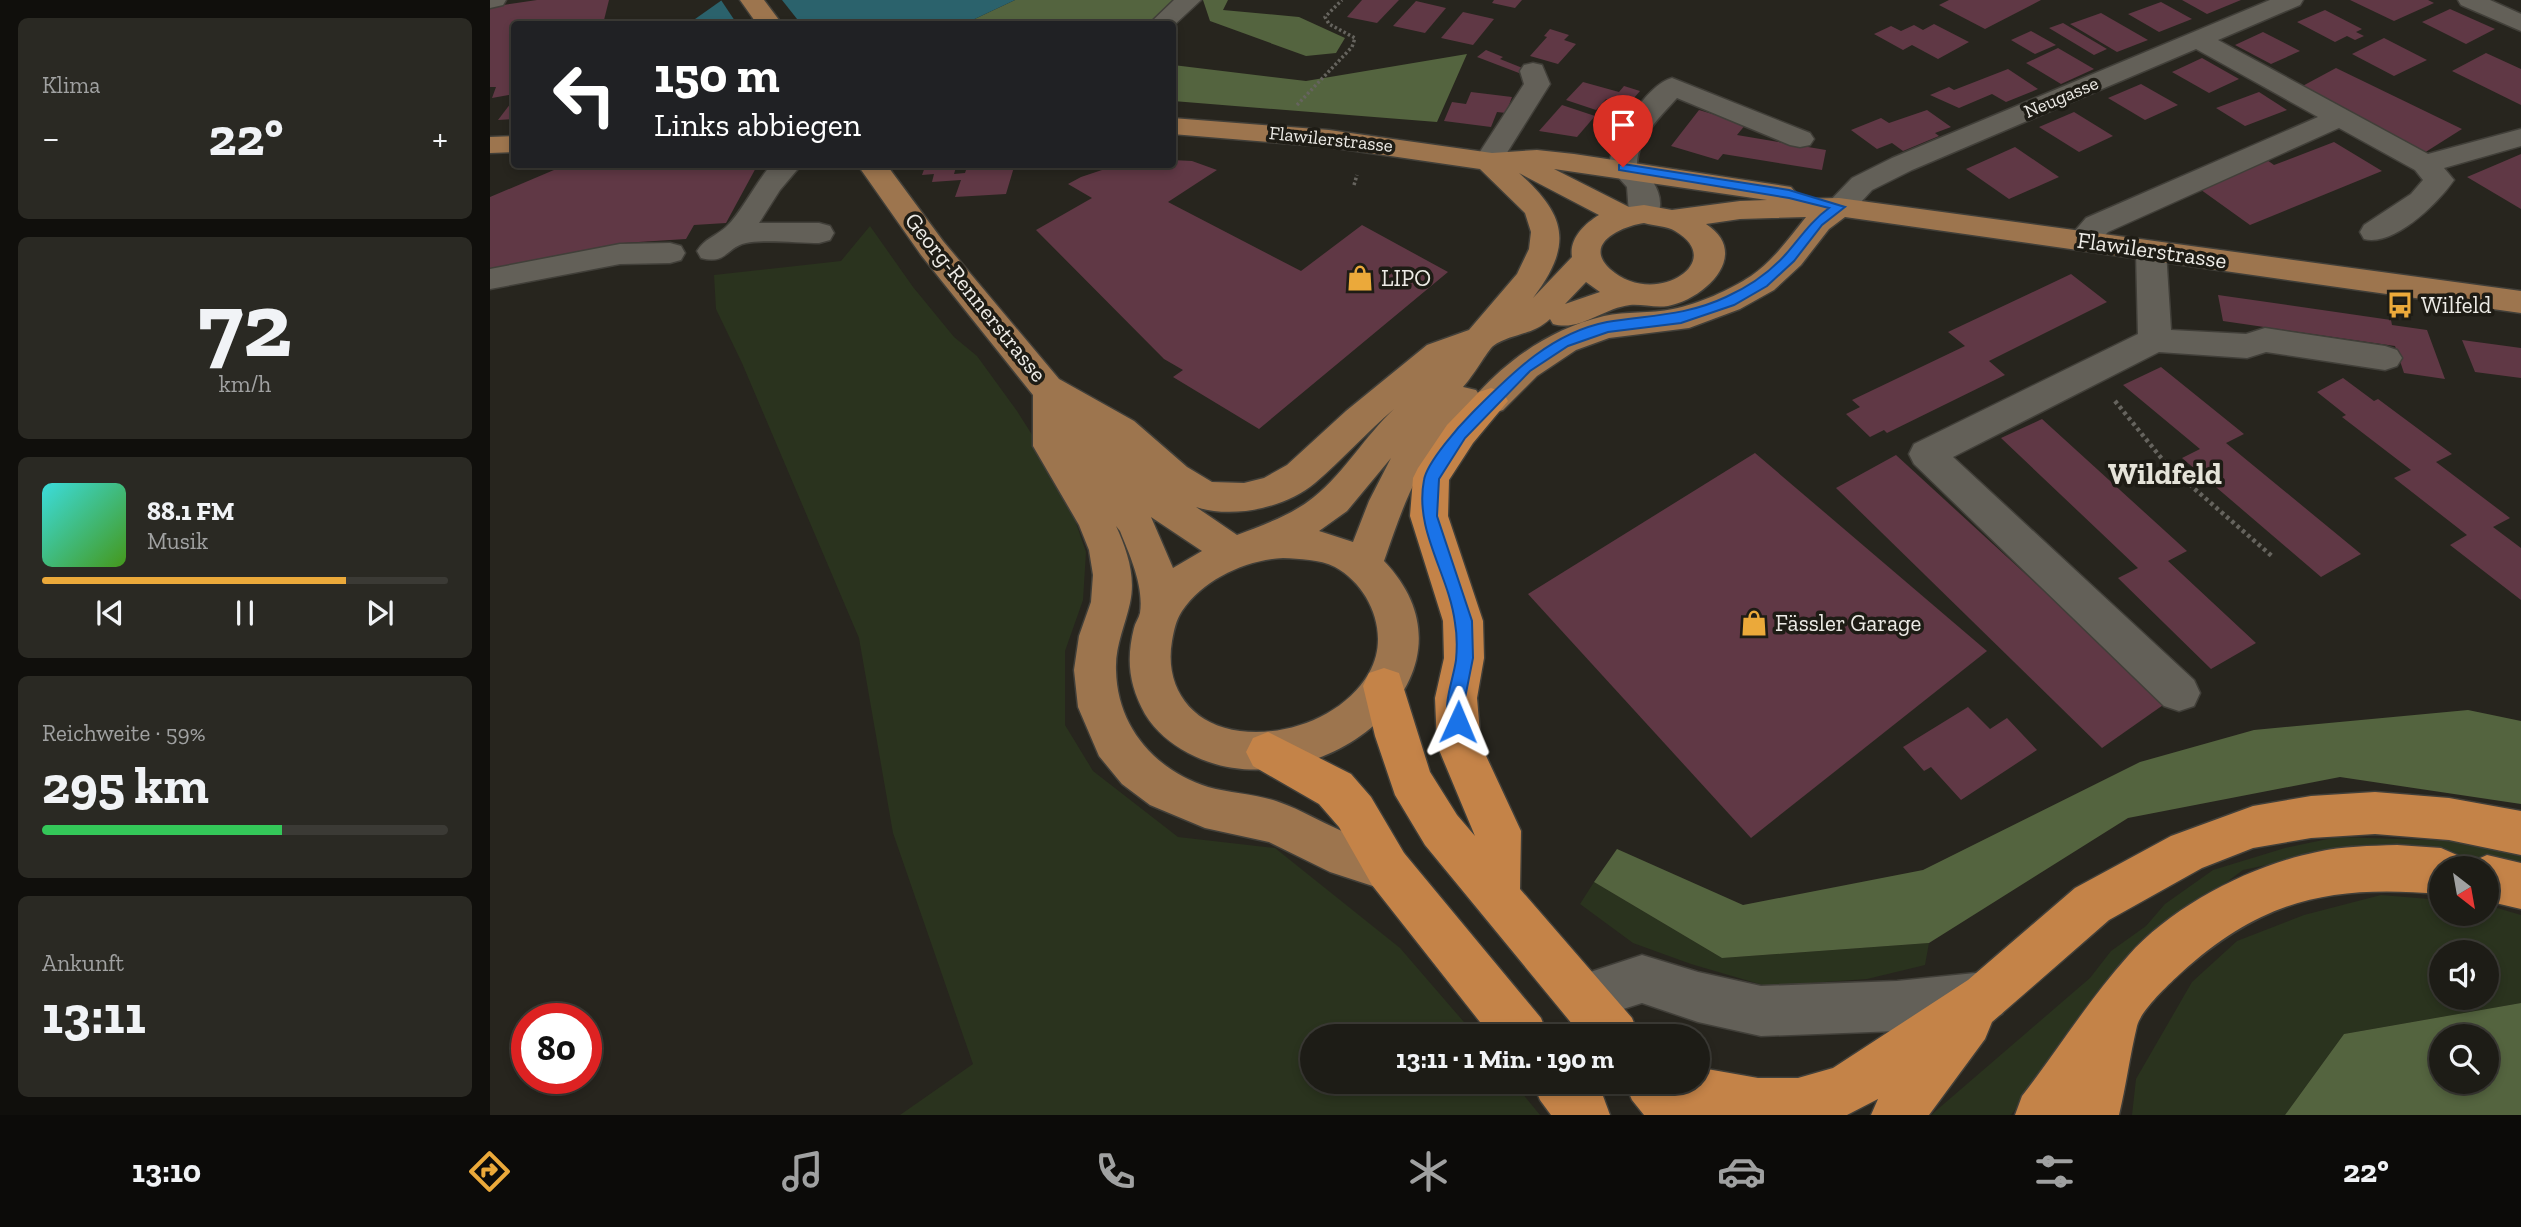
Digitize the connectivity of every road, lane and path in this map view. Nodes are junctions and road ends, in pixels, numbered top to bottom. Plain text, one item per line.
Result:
1 (752, 0) edge
2 (1189, 0) edge
3 (1342, 0) edge
4 (2291, 0) edge
5 (2470, 0) edge
6 (767, 21) edge
7 (1164, 21) edge
8 (2521, 23) edge
9 (2197, 39) junction
10 (1533, 71) dead end
11 (1296, 106) dead end
12 (2340, 117) junction
13 (1176, 126) edge
14 (2521, 137) edge
15 (1800, 139) dead end
16 (511, 144) edge
17 (490, 145) edge
18 (1503, 161) junction
19 (2425, 164) junction
20 (1623, 167) junction
21 (784, 168) edge
22 (874, 168) edge
23 (1839, 207) junction
24 (1782, 211) junction
25 (1634, 215) junction
26 (1675, 219) junction
27 (2375, 232) dead end
28 (738, 233) junction
29 (819, 233) dead end
30 (2082, 240) junction
31 (1590, 246) junction
32 (712, 251) dead end
33 (2151, 251) junction
34 (670, 253) dead end
35 (1712, 254) junction
36 (490, 279) edge
37 (1631, 293) junction
38 (2521, 302) edge
39 (1482, 337) junction
40 (2155, 340) junction
41 (2385, 358) dead end
42 (2092, 372) junction
43 (1050, 389) junction
44 (1491, 401) joint
45 (1081, 430) junction
46 (1245, 548) junction
47 (2273, 557) dead end
48 (1363, 565) junction
49 (1160, 614) junction
50 (1384, 686) junction
51 (2179, 693) dead end
52 (1268, 752) junction
53 (2521, 833) edge
54 (1367, 862) junction
55 (2429, 870) edge
56 (2499, 881) edge
57 (2521, 886) edge
58 (1497, 895) junction
59 (1583, 997) junction
60 (1985, 997) junction
61 (2116, 1011) junction
62 (1512, 1024) edge
63 (1604, 1024) edge
64 (1610, 1024) edge
65 (1568, 1094) edge
66 (1660, 1094) edge
67 (1704, 1094) edge
68 (1584, 1115) edge
69 (1677, 1115) edge
70 (1897, 1115) edge
71 (2041, 1115) edge
72 (2093, 1115) edge

1 - 6 main road
2 - 7 street
3 - 11 path
4 - 9 street, Neugasse
5 - 8 street
9 - 12 street
9 - 23 street, Neugasse
10 - 18 street
12 - 19 street
12 - 30 street
13 - 18 main road, Flawilerstrasse
14 - 19 street
15 - 20 street
16 - 17 main road
18 - 20 main road
18 - 25 main road, Flawilerstrasse
18 - 31 main road, Flawilerstrasse
18 - 39 main road
19 - 27 street
20 - 23 main road
20 - 25 street
21 - 28 street
22 - 43 main road, Georg-Rennerstrasse
23 - 24 main road, Flawilerstrasse
23 - 30 main road, Flawilerstrasse
23 - 44 main road
24 - 26 main road, Flawilerstrasse
24 - 35 main road, Flawilerstrasse
25 - 26 main road
25 - 31 main road
26 - 35 main road
28 - 29 street
28 - 32 street
30 - 33 main road, Flawilerstrasse
31 - 37 main road
31 - 39 main road
33 - 38 main road, Flawilerstrasse
33 - 40 street
34 - 36 street
35 - 37 main road
37 - 48 main road
39 - 43 main road
39 - 46 main road
40 - 41 street
40 - 42 street
42 - 47 path
42 - 51 street
43 - 45 main road, Georg-Rennerstrasse
43 - 54 main road
44 - 58 highway
45 - 46 main road, Georg-Rennerstrasse
45 - 49 main road, Georg-Rennerstrasse
46 - 48 main road
46 - 49 main road
48 - 50 main road
49 - 52 main road
50 - 52 main road
50 - 58 highway
52 - 54 highway
53 - 60 highway
54 - 62 highway
55 - 61 highway
56 - 57 highway
58 - 59 highway
59 - 60 street
59 - 63 highway
59 - 64 highway
60 - 67 highway
60 - 70 highway
61 - 71 highway
61 - 72 highway
65 - 68 highway
66 - 69 highway

